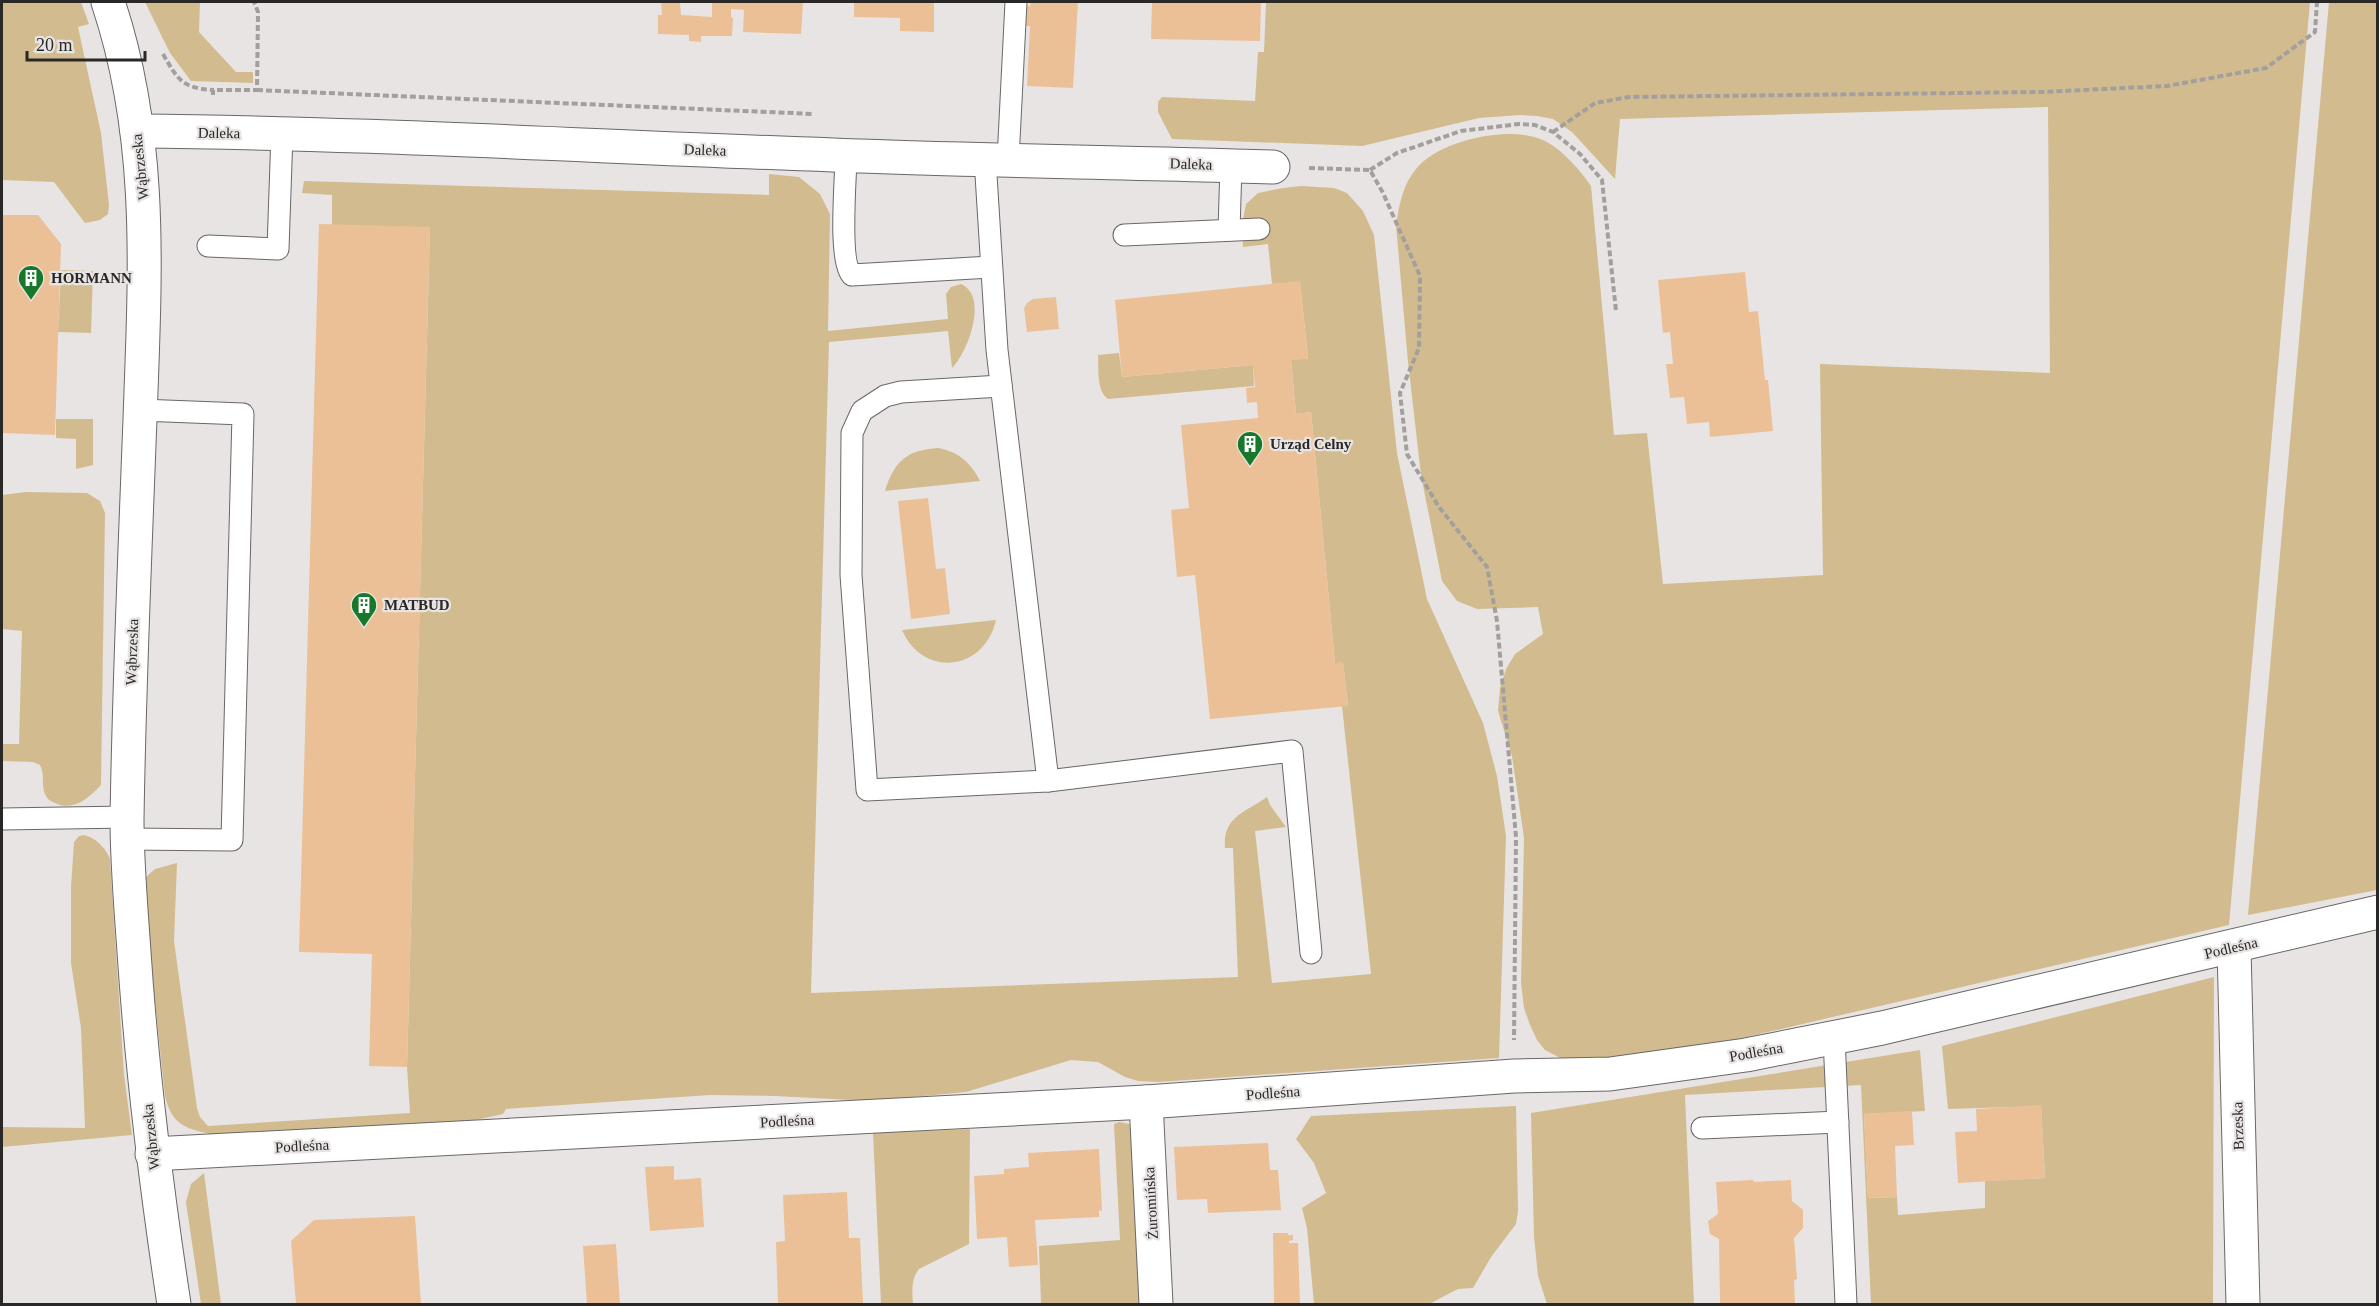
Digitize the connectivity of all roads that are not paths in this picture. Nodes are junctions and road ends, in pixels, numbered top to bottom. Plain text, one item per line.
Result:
1 (108, 2) edge
2 (1016, 2) edge
3 (137, 130) junction
4 (282, 134) junction
5 (846, 156) junction
6 (996, 160) junction
7 (1230, 166) junction
8 (1273, 167) road end
9 (1259, 228) dead end
10 (1229, 230) junction
11 (1124, 235) dead end
12 (208, 246) dead end
13 (991, 267) junction
14 (1001, 386) junction
15 (140, 410) junction
16 (1048, 781) junction
17 (2, 819) edge
18 (127, 828) junction
19 (2378, 912) edge
20 (2234, 948) junction
21 (1311, 953) dead end
22 (1834, 1038) junction
23 (1146, 1102) junction
24 (1838, 1122) junction
25 (1702, 1128) dead end
26 (152, 1154) junction
27 (174, 1305) edge
28 (1156, 1305) edge
29 (1846, 1305) edge
30 (2243, 1305) edge

1 - 3 street, Wąbrzeska
2 - 6 lane
3 - 4 street, Daleka
3 - 15 street, Wąbrzeska
4 - 5 street, Daleka
4 - 12 lane
5 - 6 street, Daleka
5 - 13 lane
6 - 7 street, Daleka
6 - 13 lane
7 - 8 street, Daleka
7 - 10 lane
9 - 10 lane
10 - 11 lane
13 - 14 lane
14 - 16 lane
14 - 16 lane
15 - 18 street, Wąbrzeska
15 - 18 lane
16 - 21 lane
17 - 18 lane
18 - 26 street, Wąbrzeska
19 - 20 street, Podleśna
20 - 22 street, Podleśna
20 - 30 street, Brzeska
22 - 23 street, Podleśna
22 - 24 lane
23 - 26 street, Podleśna
23 - 28 street, Żuromińska
24 - 25 lane
24 - 29 lane
26 - 27 street, Wąbrzeska

